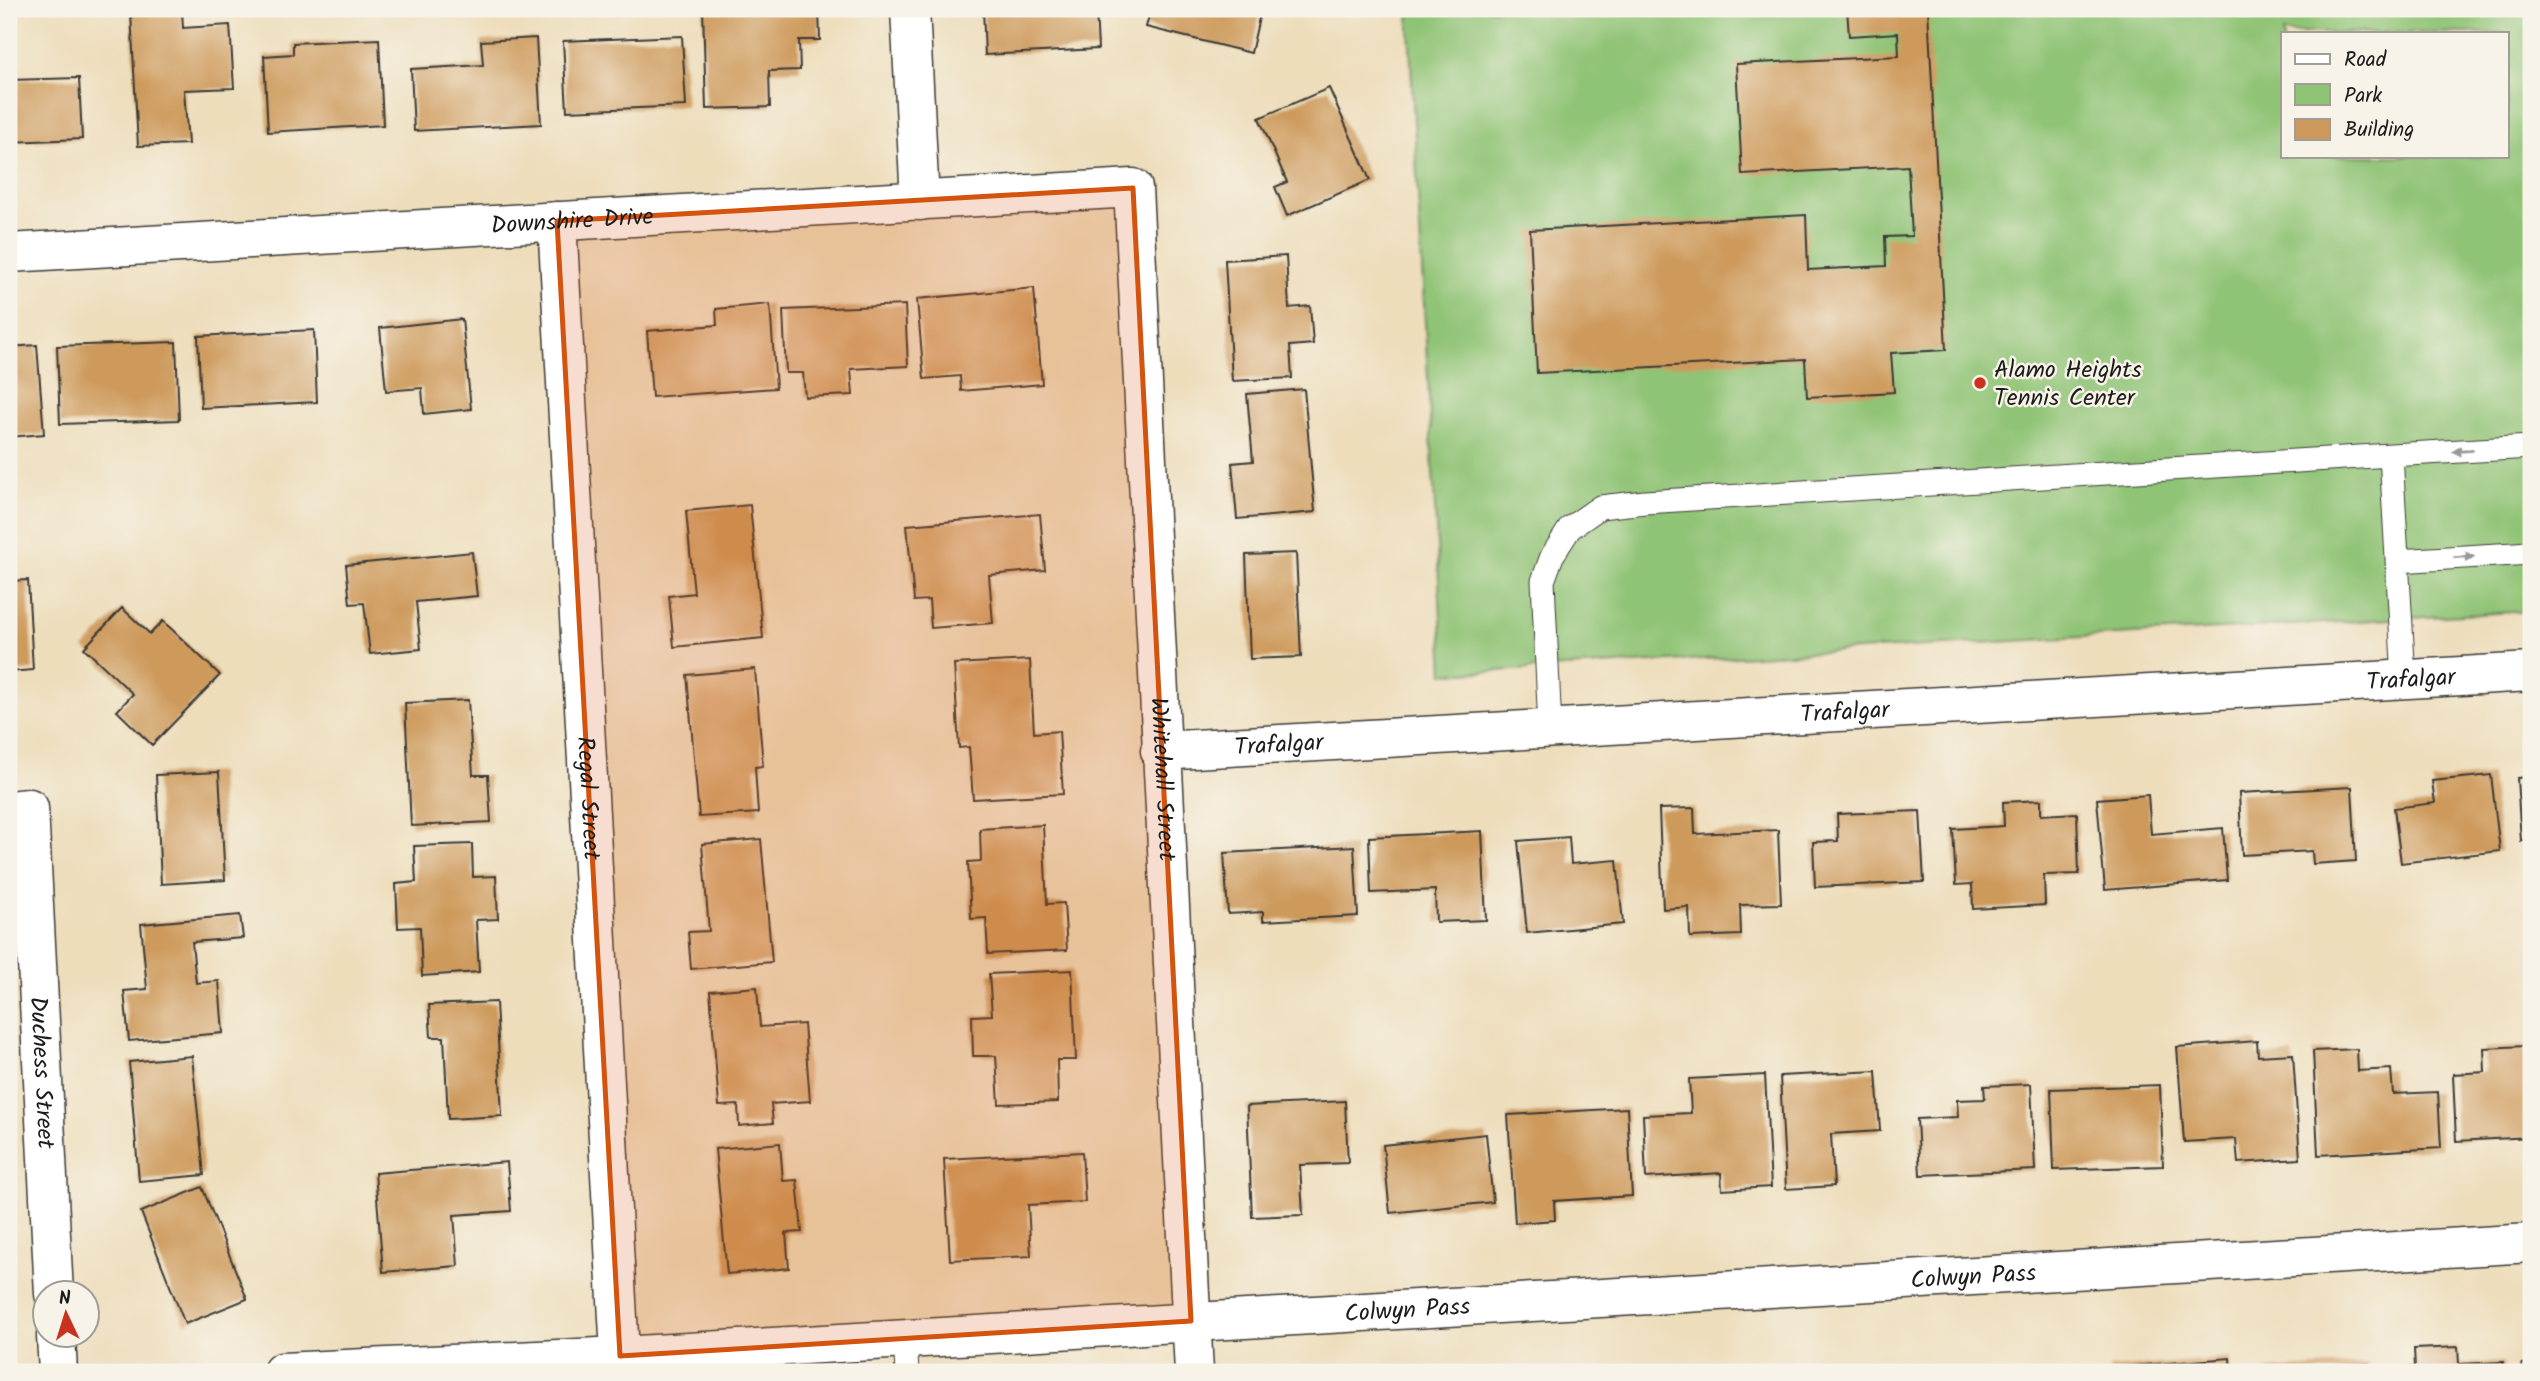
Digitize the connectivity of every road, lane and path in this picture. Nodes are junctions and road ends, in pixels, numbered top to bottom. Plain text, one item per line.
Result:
1 (910, 9) edge
2 (1133, 188) joint
3 (920, 201) junction
4 (557, 221) junction
5 (9, 253) edge
6 (2531, 447) edge
7 (2391, 455) junction
8 (2531, 553) edge
9 (2397, 561) junction
10 (2531, 672) edge
11 (2404, 679) junction
12 (1550, 728) junction
13 (1160, 751) junction
14 (19, 809) edge
15 (2531, 1243) edge
16 (53, 1280) edge
17 (1191, 1321) junction
18 (57, 1350) edge
19 (906, 1356) edge
20 (621, 1364) edge
21 (58, 1372) edge
22 (282, 1372) edge
23 (1194, 1372) edge

1 - 3 street
2 - 3 street, Downshire Drive
2 - 13 street, Whitehall Street
3 - 4 street, Downshire Drive
4 - 5 street, Downshire Drive
4 - 20 street, Regal Street
6 -> 7 lane
7 - 9 lane
7 - 12 lane
9 -> 8 lane
9 - 11 lane
10 - 11 street, Trafalgar
11 - 12 street, Trafalgar
12 - 13 street, Trafalgar
13 - 17 street, Whitehall Street
14 - 16 street, Duchess Street
15 - 17 street, Colwyn Pass
17 - 19 street, Colwyn Pass
17 - 23 street, Whitehall Street
18 - 21 street
19 - 20 street, Colwyn Pass
20 - 22 street, Colwyn Pass

